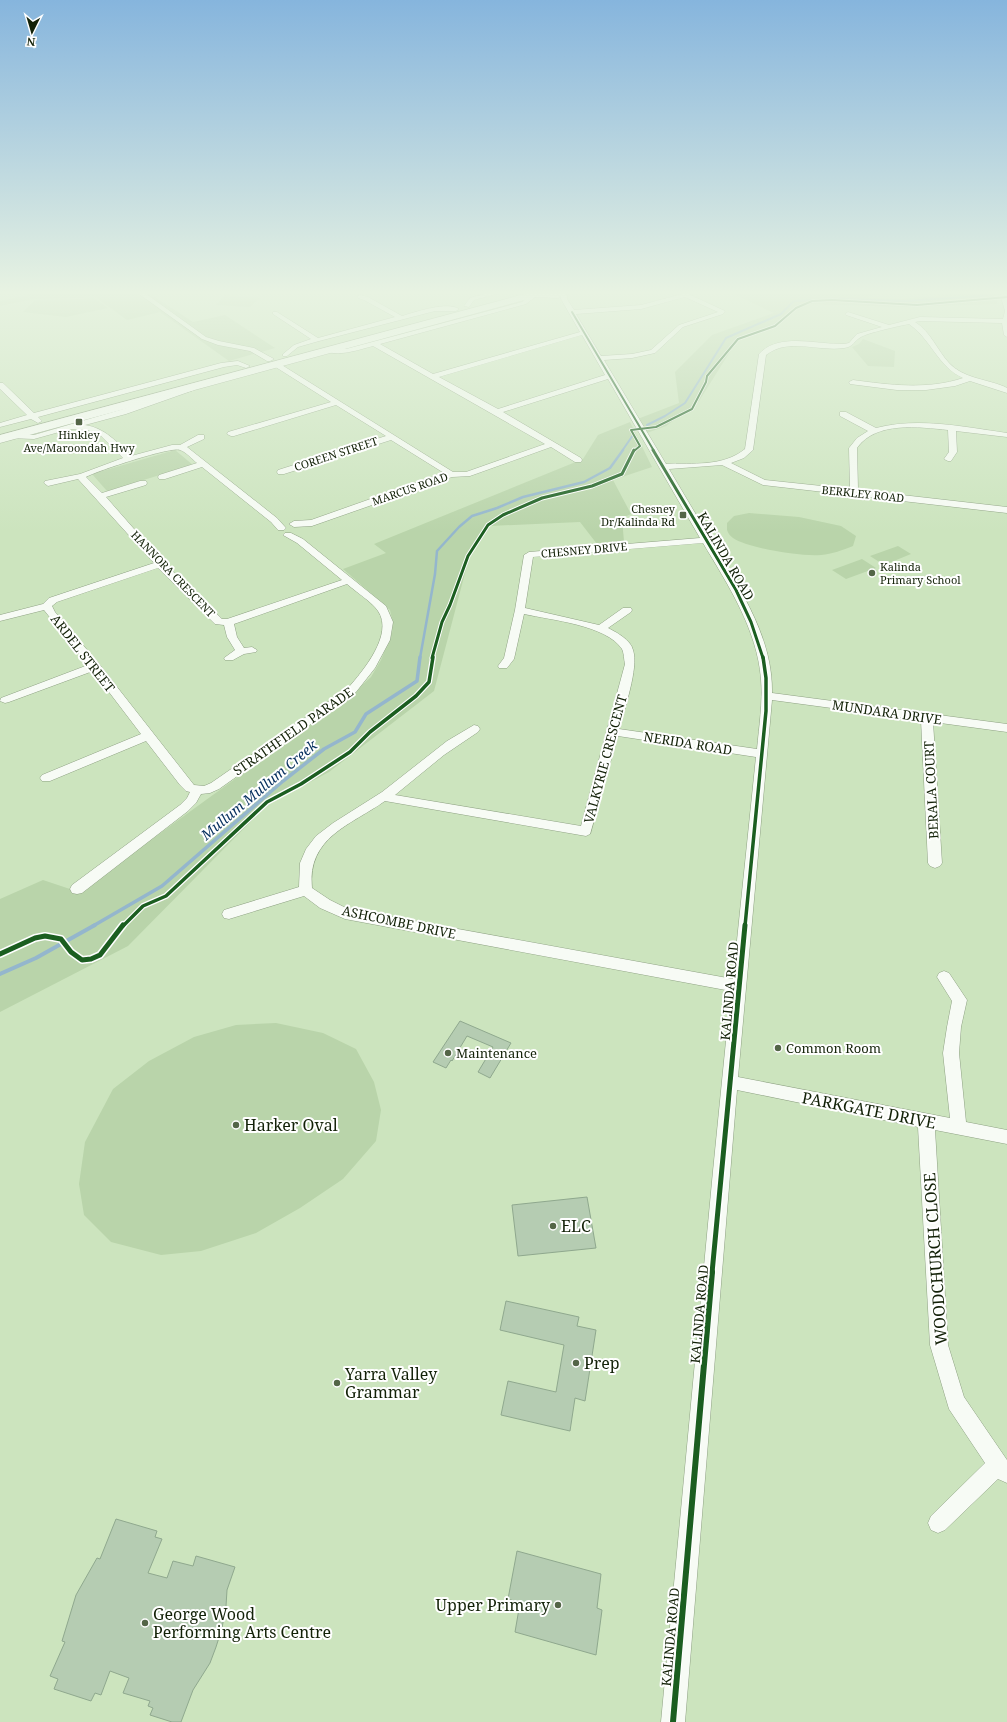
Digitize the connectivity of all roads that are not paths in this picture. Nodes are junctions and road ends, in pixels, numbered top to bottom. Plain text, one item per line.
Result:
1 (225, 371) edge
2 (244, 371) edge
3 (289, 371) edge
4 (424, 371) edge
5 (449, 371) edge
6 (607, 371) edge
7 (760, 371) edge
8 (957, 371) edge
9 (433, 376) junction
10 (610, 377) junction
11 (969, 379) junction
12 (214, 381) junction
13 (853, 382) dead end
14 (0, 385) edge
15 (1007, 391) edge
16 (338, 402) junction
17 (497, 412) junction
18 (843, 414) dead end
19 (110, 416) junction
20 (35, 419) junction
21 (0, 425) edge
22 (70, 426) junction
23 (952, 429) junction
24 (98, 430) junction
25 (875, 430) junction
26 (0, 431) edge
27 (231, 434) dead end
28 (1007, 434) edge
29 (201, 437) dead end
30 (392, 437) junction
31 (5, 438) edge
32 (553, 444) junction
33 (182, 447) junction
34 (130, 459) junction
35 (948, 459) dead end
36 (578, 460) dead end
37 (724, 463) junction
38 (204, 464) junction
39 (663, 467) junction
40 (281, 472) dead end
41 (452, 474) junction
42 (82, 476) junction
43 (162, 477) dead end
44 (48, 483) dead end
45 (143, 483) dead end
46 (854, 493) junction
47 (100, 496) junction
48 (1007, 510) edge
49 (274, 520) junction
50 (281, 528) junction
51 (297, 530) junction
52 (706, 540) junction
53 (160, 564) junction
54 (348, 581) junction
55 (47, 606) junction
56 (520, 610) junction
57 (627, 610) dead end
58 (0, 618) edge
59 (228, 622) junction
60 (601, 628) junction
61 (252, 650) dead end
62 (241, 651) junction
63 (229, 658) dead end
64 (95, 666) junction
65 (503, 666) dead end
66 (767, 696) junction
67 (5, 700) dead end
68 (928, 718) junction
69 (1007, 728) edge
70 (474, 729) dead end
71 (614, 732) junction
72 (147, 736) junction
73 (762, 754) junction
74 (46, 778) dead end
75 (197, 790) junction
76 (384, 797) junction
77 (935, 863) dead end
78 (77, 889) dead end
79 (306, 890) junction
80 (229, 914) dead end
81 (944, 977) dead end
82 (739, 986) junction
83 (730, 1082) junction
84 (926, 1122) junction
85 (959, 1127) junction
86 (1007, 1137) edge
87 (1002, 1469) edge
88 (938, 1523) dead end
89 (672, 1722) edge

1 - 20 highway
2 - 12 highway
3 - 16 street
4 - 9 street
5 - 9 street
6 - 10 street, KALINDA ROAD
7 - 37 street
8 - 11 street
9 - 17 street
10 - 17 street
10 - 39 street, KALINDA ROAD
11 - 13 street
11 - 15 street
12 - 19 street
12 - 31 highway
14 - 20 street
16 - 27 street
16 - 30 street
17 - 32 street
18 - 25 street
19 - 22 street
19 - 24 street
20 - 21 street
20 - 26 highway
22 - 24 street
22 - 31 street
23 - 25 street
23 - 28 street
23 - 35 street
24 - 34 street
25 - 46 street
29 - 33 street
30 - 40 street, COREEN STREET
30 - 41 street
32 - 36 street
32 - 41 street, MARCUS ROAD
33 - 34 street
33 - 38 street, STRATHFIELD PARADE
34 - 42 street
37 - 39 street
37 - 46 street, BERKLEY ROAD
38 - 43 street
38 - 49 street, STRATHFIELD PARADE
39 - 52 street, KALINDA ROAD
41 - 51 street, MARCUS ROAD
42 - 44 street
42 - 47 street, HANNORA CRESCENT
45 - 47 street
46 - 48 street, BERKLEY ROAD
47 - 53 street, HANNORA CRESCENT
49 - 50 street, STRATHFIELD PARADE
49 - 51 street, STRATHFIELD PARADE
50 - 51 street, MARCUS ROAD
50 - 51 street, STRATHFIELD PARADE
51 - 54 street, STRATHFIELD PARADE
52 - 56 street, CHESNEY DRIVE
52 - 66 street, KALINDA ROAD
53 - 55 street, ARDEL STREET
53 - 59 street, HANNORA CRESCENT
54 - 59 street, HANNORA CRESCENT
54 - 75 street, STRATHFIELD PARADE
55 - 58 street
55 - 64 street, ARDEL STREET
56 - 60 street, VALKYRIE CRESCENT
56 - 65 street, CHESNEY DRIVE
57 - 60 street
59 - 62 street
60 - 71 street, VALKYRIE CRESCENT
61 - 62 street
62 - 63 street
64 - 67 street
64 - 72 street, ARDEL STREET
66 - 68 street, MUNDARA DRIVE
66 - 73 street, KALINDA ROAD
68 - 69 street, MUNDARA DRIVE
68 - 77 street, BERALA COURT
70 - 76 street
71 - 73 street, NERIDA ROAD
71 - 76 street, VALKYRIE CRESCENT
72 - 74 street
72 - 75 street, ARDEL STREET
73 - 82 street, KALINDA ROAD
75 - 78 street
76 - 79 street
79 - 80 street
79 - 82 street, ASHCOMBE DRIVE
81 - 85 street
82 - 83 street, KALINDA ROAD
83 - 84 street, PARKGATE DRIVE
83 - 89 street, KALINDA ROAD
84 - 85 street, PARKGATE DRIVE
84 - 87 street, WOODCHURCH CLOSE
85 - 86 street, PARKGATE DRIVE
87 - 88 street

